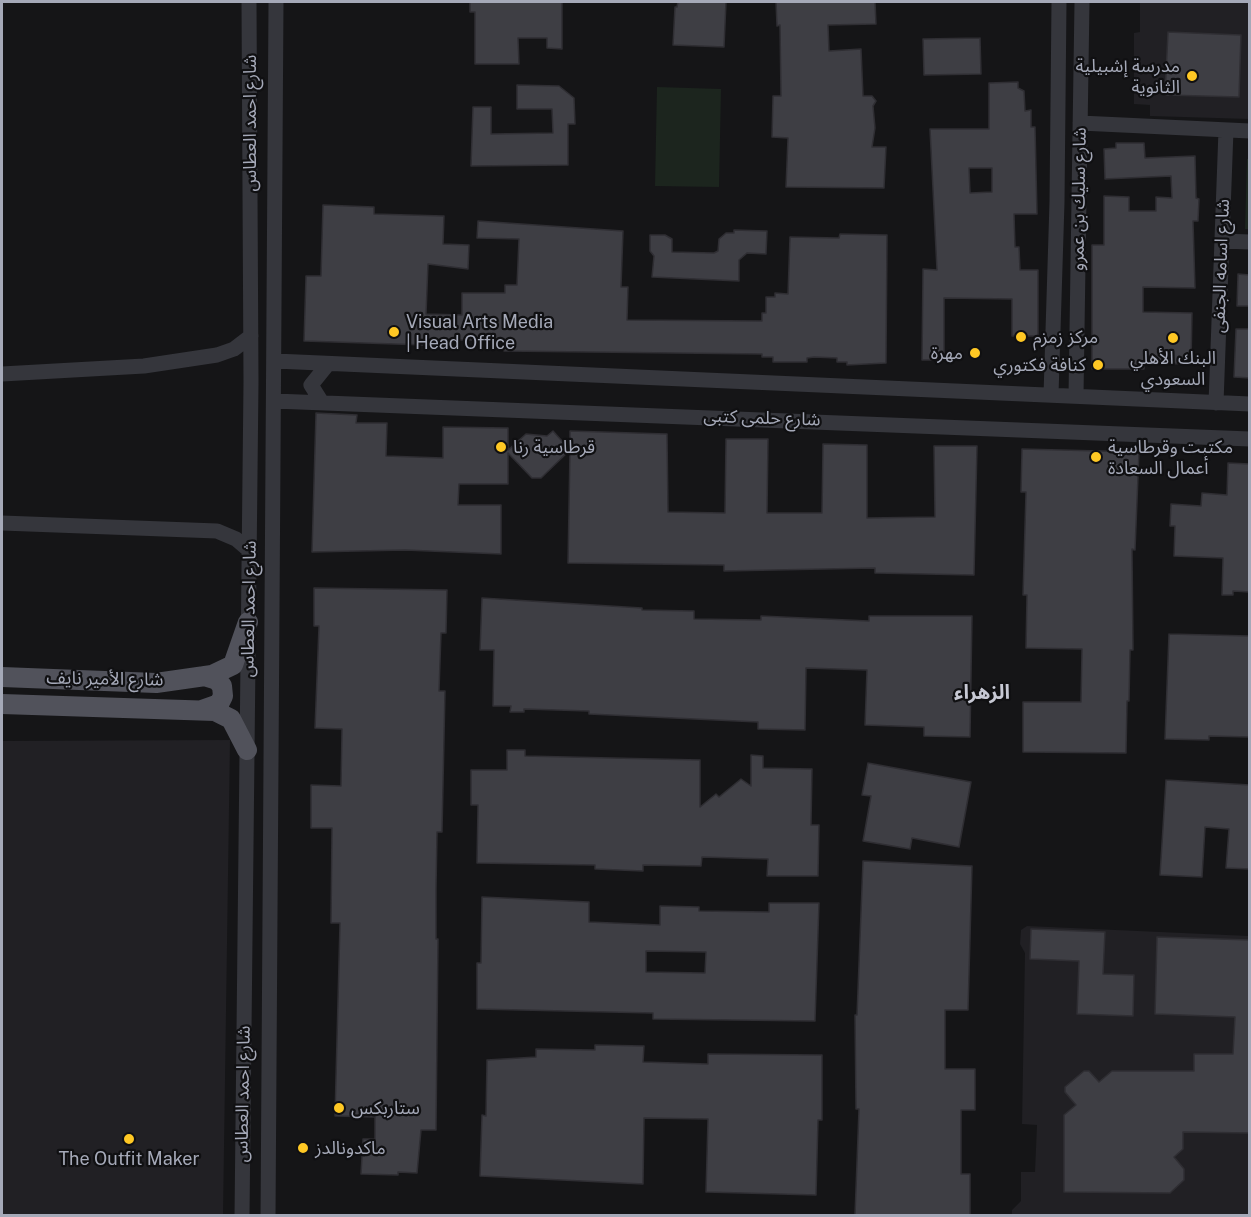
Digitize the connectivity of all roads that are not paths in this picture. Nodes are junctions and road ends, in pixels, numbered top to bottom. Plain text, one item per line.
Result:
1 (249, 2) edge
2 (276, 2) edge
3 (1059, 2) edge
4 (1082, 2) edge
5 (1059, 49) junction
6 (1082, 52) junction
7 (1080, 123) junction
8 (1226, 130) junction
9 (1250, 131) edge
10 (1222, 241) junction
11 (1250, 242) edge
12 (251, 336) junction
13 (274, 362) junction
14 (328, 364) junction
15 (2, 374) edge
16 (1051, 395) junction
17 (1076, 396) junction
18 (274, 401) junction
19 (321, 402) junction
20 (1216, 403) junction
21 (1250, 404) edge
22 (1250, 439) edge
23 (2, 523) edge
24 (250, 551) junction
25 (248, 622) junction
26 (204, 676) junction
27 (2, 677) edge
28 (2, 704) edge
29 (202, 710) junction
30 (247, 750) junction
31 (242, 1215) edge
32 (268, 1215) edge

1 - 12 street, شارع احمد العطاس
2 - 13 street, شارع احمد العطاس
3 - 5 street, شارع سليك بن عمرو
4 - 6 street, شارع سليك بن عمرو
5 - 6 street
5 - 16 street, شارع سليك بن عمرو
6 - 7 street, شارع سليك بن عمرو
7 - 8 street
7 - 17 street, شارع سليك بن عمرو
8 - 9 street
8 - 10 street, شارع اسامه الجنفى
10 - 11 street
10 - 20 street, شارع اسامه الجنفى
12 - 15 street
12 - 24 street, شارع احمد العطاس
13 - 14 street, شارع حلمى كتبى
13 - 18 street, شارع احمد العطاس
14 - 16 street, شارع حلمى كتبى
14 - 19 street
16 - 17 street, شارع حلمى كتبى
17 - 20 street, شارع حلمى كتبى
18 - 19 street, شارع حلمى كتبى
18 - 32 street, شارع احمد العطاس
19 - 22 street, شارع حلمى كتبى
20 - 21 street, شارع حلمى كتبى
23 - 24 street
24 - 25 street, شارع احمد العطاس
25 - 26 main road, شارع الأمير نايف
25 - 30 street, شارع احمد العطاس
26 - 27 main road, شارع الأمير نايف
26 - 29 main road
28 - 29 main road, شارع الأمير نايف
29 - 30 main road, شارع الأمير نايف
30 - 31 street, شارع احمد العطاس

